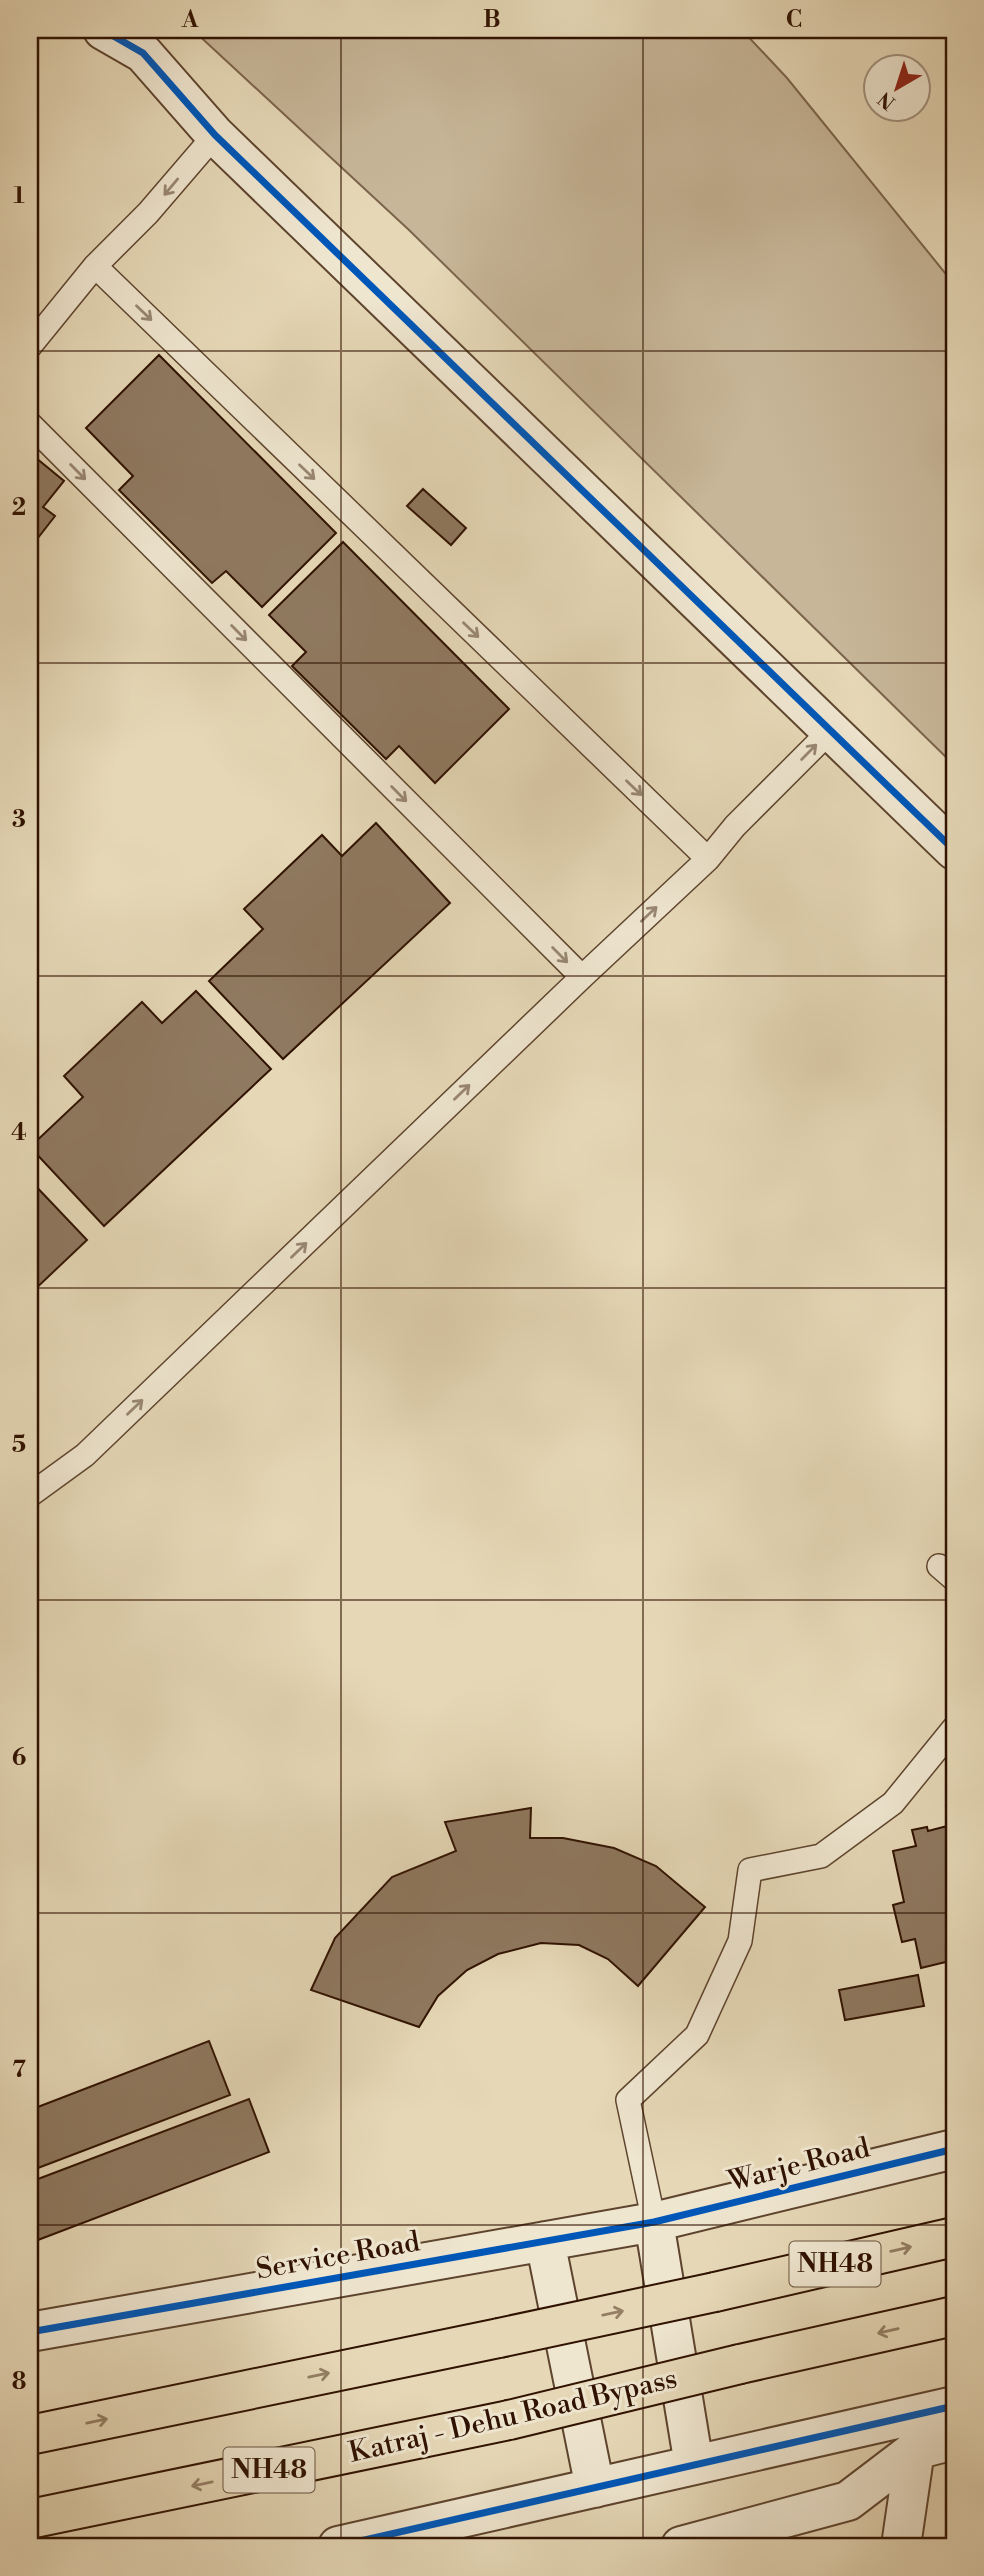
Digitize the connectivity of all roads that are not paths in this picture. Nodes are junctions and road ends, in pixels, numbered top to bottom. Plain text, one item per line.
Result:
1 (103, 30) edge
2 (215, 135) junction
3 (95, 266) junction
4 (30, 346) edge
5 (30, 424) edge
6 (830, 732) junction
7 (954, 850) edge
8 (708, 859) junction
9 (582, 977) junction
10 (30, 1495) edge
11 (954, 1728) edge
12 (954, 2149) edge
13 (654, 2222) junction
14 (954, 2237) edge
15 (545, 2241) junction
16 (954, 2316) edge
17 (30, 2332) edge
18 (942, 2409) edge
19 (30, 2435) edge
20 (954, 2441) edge
21 (915, 2450) junction
22 (694, 2465) junction
23 (595, 2488) junction
24 (30, 2519) edge
25 (338, 2546) edge
26 (681, 2546) edge
27 (901, 2546) edge

1 - 2 street
2 -> 3 lane
2 - 6 street
3 - 4 lane
3 -> 8 lane
5 -> 9 lane
6 - 7 street
8 -> 6 lane
9 -> 8 lane
10 -> 9 lane
11 - 13 lane
12 - 13 street, Warje Road
13 - 15 street, Service Road
13 - 22 street
19 -> 14 highway, NH48, bridge
15 - 17 street, Service Road
15 - 23 street
16 -> 24 highway, Katraj - Dehu Road Bypass / NH48, bridge
18 - 21 street
18 - 22 street
20 - 21 street
21 - 26 street
21 - 27 street
22 - 23 street
23 - 25 street

